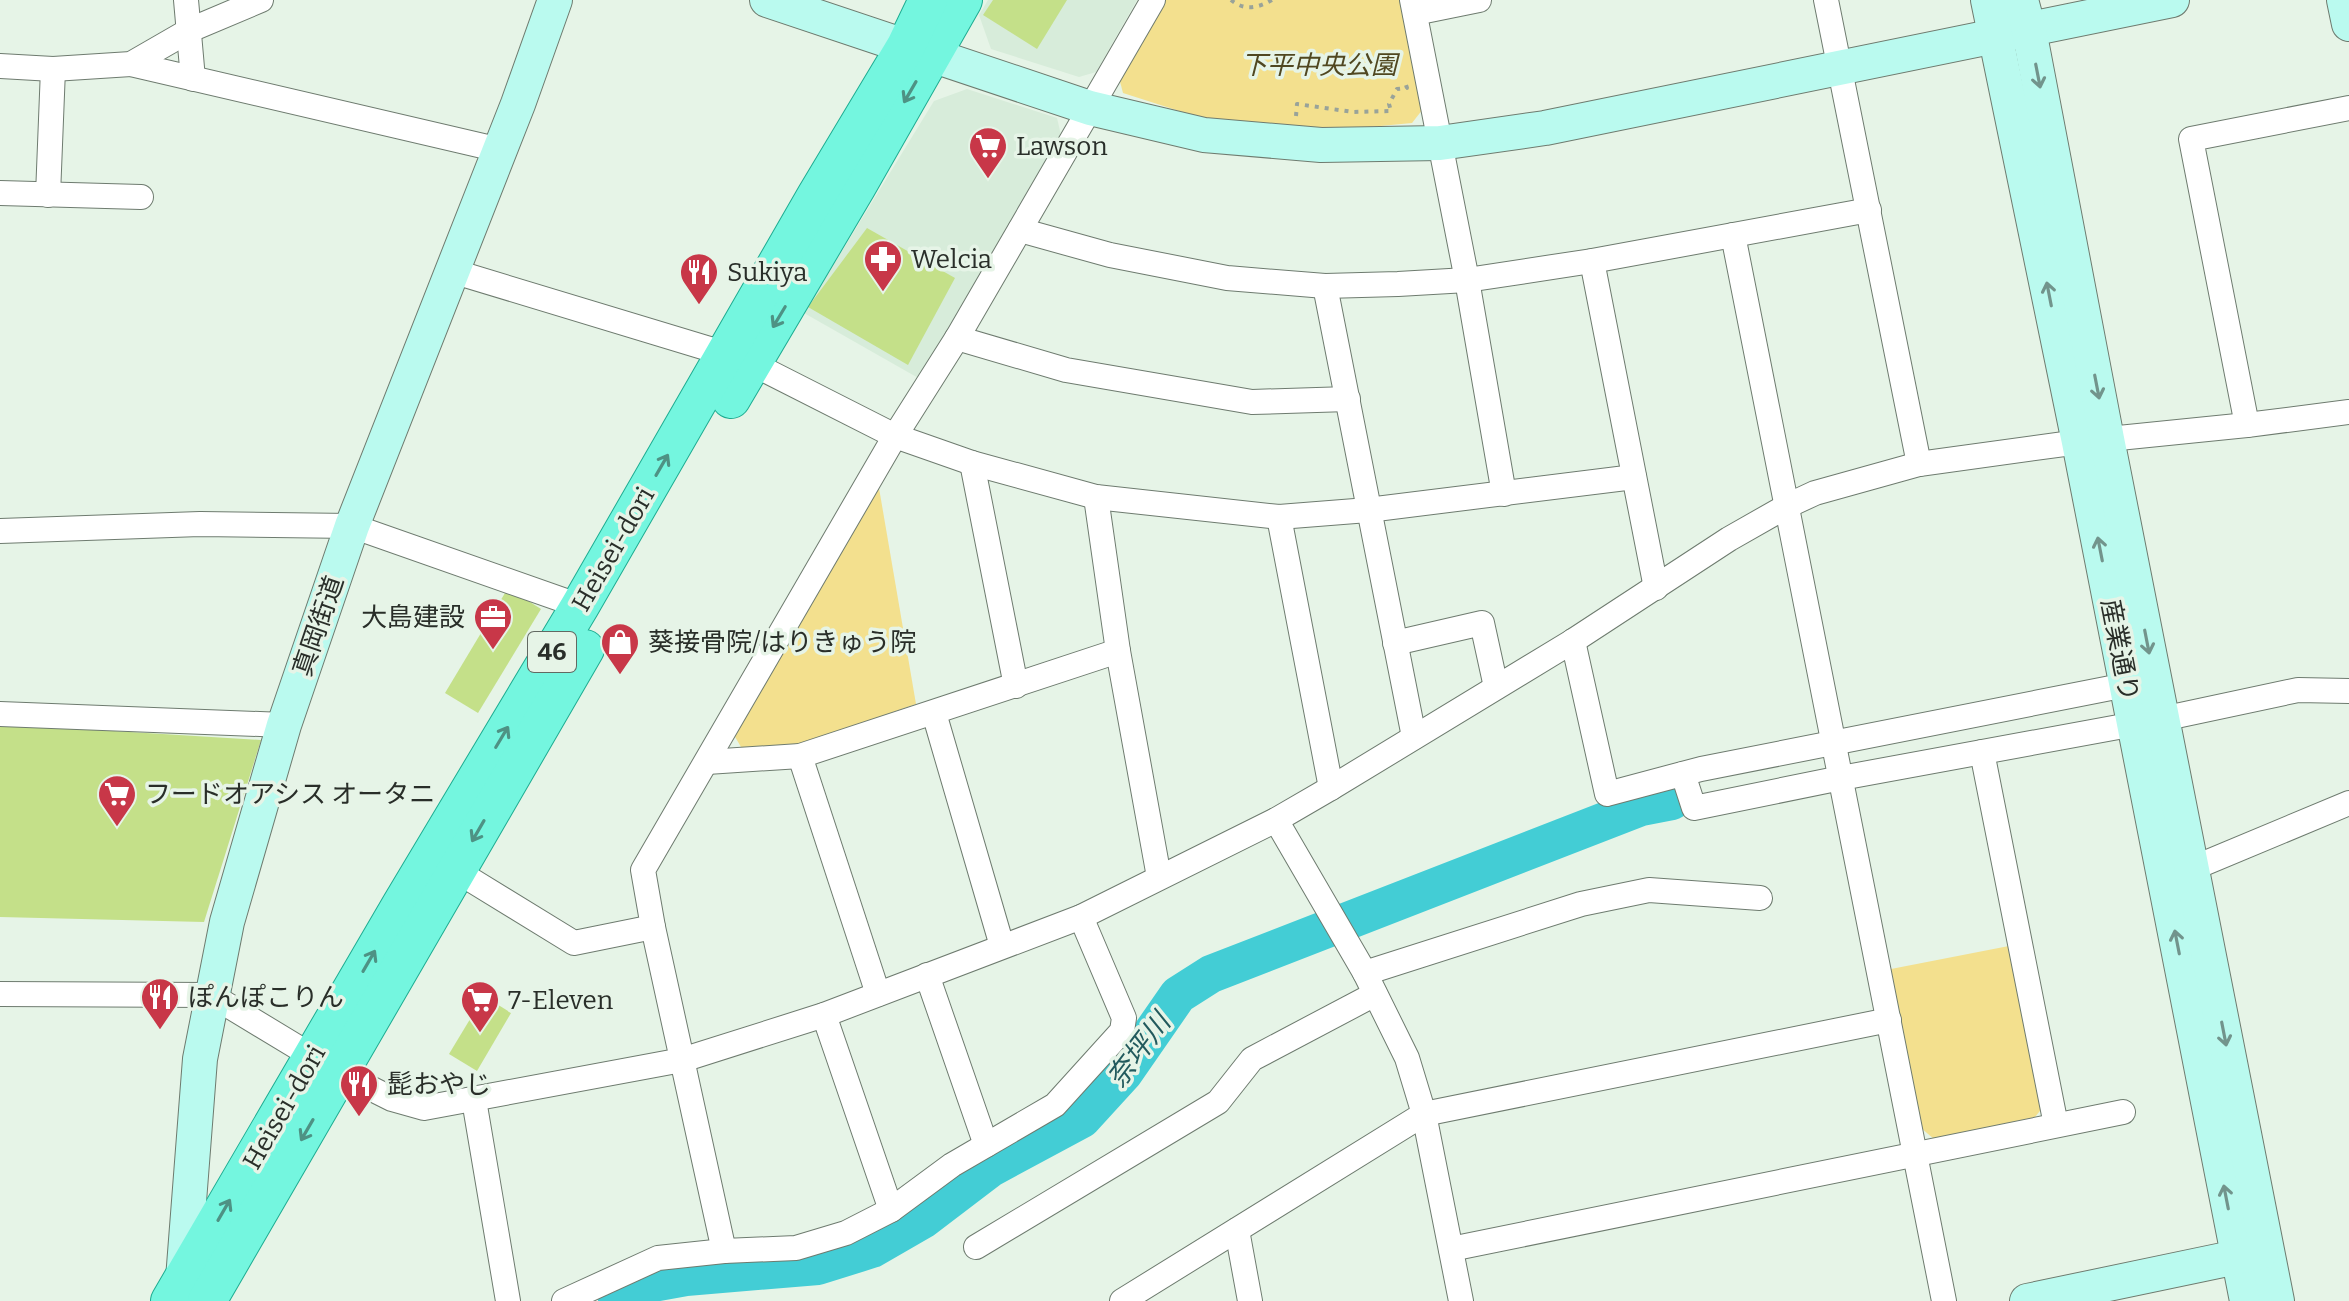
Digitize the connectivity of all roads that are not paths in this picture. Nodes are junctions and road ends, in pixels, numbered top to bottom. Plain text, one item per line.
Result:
1 (186, 0) edge
2 (261, 0) edge
3 (555, 0) edge
4 (767, 0) edge
5 (928, 0) edge
6 (963, 0) edge
7 (1153, 0) edge
8 (1479, 0) edge
9 (1826, 0) edge
10 (1988, 0) edge
11 (2344, 0) edge
12 (2158, 1) edge
13 (1414, 7) edge
14 (2349, 21) edge
15 (2016, 22) edge
16 (190, 30) junction
17 (919, 50) junction
18 (131, 64) junction
19 (0, 66) edge
20 (53, 69) junction
21 (1840, 69) junction
22 (193, 79) junction
23 (1090, 108) junction
24 (2349, 108) edge
25 (1440, 143) junction
26 (500, 150) junction
27 (0, 193) edge
28 (48, 195) junction
29 (141, 197) dead end
30 (1869, 210) junction
31 (1020, 230) junction
32 (1733, 235) junction
33 (1592, 261) junction
34 (452, 271) junction
35 (1467, 280) junction
36 (1325, 286) junction
37 (957, 338) junction
38 (739, 359) junction
39 (1348, 399) junction
40 (2349, 412) edge
41 (2247, 425) junction
42 (895, 436) junction
43 (2093, 441) junction
44 (972, 463) junction
45 (1919, 464) junction
46 (1634, 477) junction
47 (1504, 494) junction
48 (1096, 497) junction
49 (1787, 506) junction
50 (1368, 510) junction
51 (1279, 517) junction
52 (352, 526) junction
53 (0, 531) edge
54 (1656, 588) junction
55 (580, 606) junction
56 (1573, 641) junction
57 (1395, 643) junction
58 (1118, 651) junction
59 (2126, 685) junction
60 (1016, 686) junction
61 (1496, 687) junction
62 (2349, 691) edge
63 (934, 713) junction
64 (0, 714) edge
65 (2148, 722) junction
66 (284, 725) junction
67 (1414, 737) junction
68 (1834, 743) junction
69 (1982, 752) junction
70 (800, 756) junction
71 (707, 762) junction
72 (1683, 774) junction
73 (1841, 778) junction
74 (1331, 788) junction
75 (2349, 803) edge
76 (1276, 820) junction
77 (2191, 869) junction
78 (455, 870) junction
79 (1159, 877) junction
80 (1760, 898) dead end
81 (1081, 917) junction
82 (653, 927) junction
83 (1002, 946) junction
84 (927, 975) junction
85 (1370, 984) junction
86 (0, 994) edge
87 (878, 994) junction
88 (211, 995) junction
89 (824, 1015) junction
90 (1889, 1020) junction
91 (682, 1060) junction
92 (327, 1065) junction
93 (474, 1100) junction
94 (2123, 1112) dead end
95 (1424, 1114) junction
96 (2056, 1125) junction
97 (986, 1145) junction
98 (1915, 1154) junction
99 (891, 1210) junction
100 (1237, 1230) junction
101 (976, 1247) dead end
102 (1451, 1249) junction
103 (724, 1251) junction
104 (2252, 1254) junction
105 (187, 1294) edge
106 (508, 1301) edge
107 (564, 1301) edge
108 (1122, 1301) edge
109 (1250, 1301) edge
110 (1461, 1301) edge
111 (1944, 1301) edge
112 (2027, 1301) edge
113 (2247, 1301) edge
114 (2277, 1301) edge

1 - 16 street
2 - 16 street
3 - 26 street, 真岡街道
4 - 17 street
5 - 17 main road, Heisei-dori / 46
6 - 17 main road, Heisei-dori / 46
7 - 23 street
8 - 13 street
9 - 21 street
10 - 15 street, 産業通り
11 - 14 street
12 - 15 street
13 - 25 street
15 - 21 street
15 - 43 street, 産業通り
16 - 18 street
16 - 22 street
17 - 23 street
17 - 38 main road, Heisei-dori / 46
18 - 20 street
18 - 22 street
19 - 20 street
20 - 28 street
21 - 25 street
21 - 30 street
22 - 26 street
23 - 25 street
23 - 31 street
24 - 41 street
25 - 35 street
26 - 34 street, 真岡街道
27 - 28 street
28 - 29 street
30 - 32 street
30 - 45 street
31 - 36 street
31 - 37 street
32 - 33 street
32 - 49 street
33 - 35 street
33 - 46 street
34 - 38 street
34 - 52 street, 真岡街道
35 - 36 street
35 - 47 street
36 - 39 street
37 - 39 street
37 - 42 street
38 - 42 street
55 -> 38 main road, Heisei-dori / 46
38 -> 78 main road, Heisei-dori / 46
39 - 50 street
40 - 41 street
41 - 43 street
42 - 44 street
42 - 71 street
43 - 45 street
59 -> 43 street, 産業通り
43 -> 65 street, 産業通り
44 - 48 street
44 - 60 street
45 - 49 street
46 - 47 street
46 - 54 street
47 - 50 street
48 - 51 street
48 - 58 street
49 - 54 street
49 - 68 street
50 - 51 street
50 - 57 street
51 - 74 street
52 - 53 street
52 - 55 street
52 - 66 street, 真岡街道
54 - 56 street
92 -> 55 main road, Heisei-dori / 46
56 - 61 street
56 - 72 street
57 - 61 street
57 - 67 street
58 - 60 street
58 - 79 street
59 - 65 street, 産業通り
59 - 68 street
60 - 63 street
61 - 67 street
62 - 65 street
63 - 70 street
63 - 83 street
64 - 66 street
65 - 69 street
65 - 77 street, 産業通り
104 -> 65 street, 産業通り
66 - 88 street, 真岡街道
67 - 74 street
68 - 72 street
68 - 73 street
69 - 73 street
69 - 96 street
70 - 71 street
70 - 87 street
71 - 82 street
72 - 73 street
73 - 90 street
74 - 76 street
75 - 77 street
76 - 79 street
76 - 85 street
77 -> 104 street, 産業通り
78 - 82 street
78 - 92 main road, Heisei-dori / 46
79 - 81 street
80 - 85 street
81 - 83 street
81 - 97 street
82 - 91 street
83 - 84 street
84 - 87 street
84 - 97 street
85 - 95 street
85 - 101 street
86 - 88 street
87 - 89 street
88 - 92 street
88 - 105 street, 真岡街道
89 - 91 street
89 - 99 street
90 - 95 street
90 - 98 street
91 - 93 street
91 - 103 street
92 - 93 street
92 - 105 main road, Heisei-dori / 46
93 - 106 street
94 - 96 street
95 - 100 street
95 - 102 street
96 - 98 street
97 - 99 street
98 - 102 street
98 - 111 street
99 - 103 street
100 - 108 street
100 - 109 street
102 - 110 street
103 - 107 street
104 - 112 street
104 - 113 street, 産業通り
104 - 114 street, 産業通り

